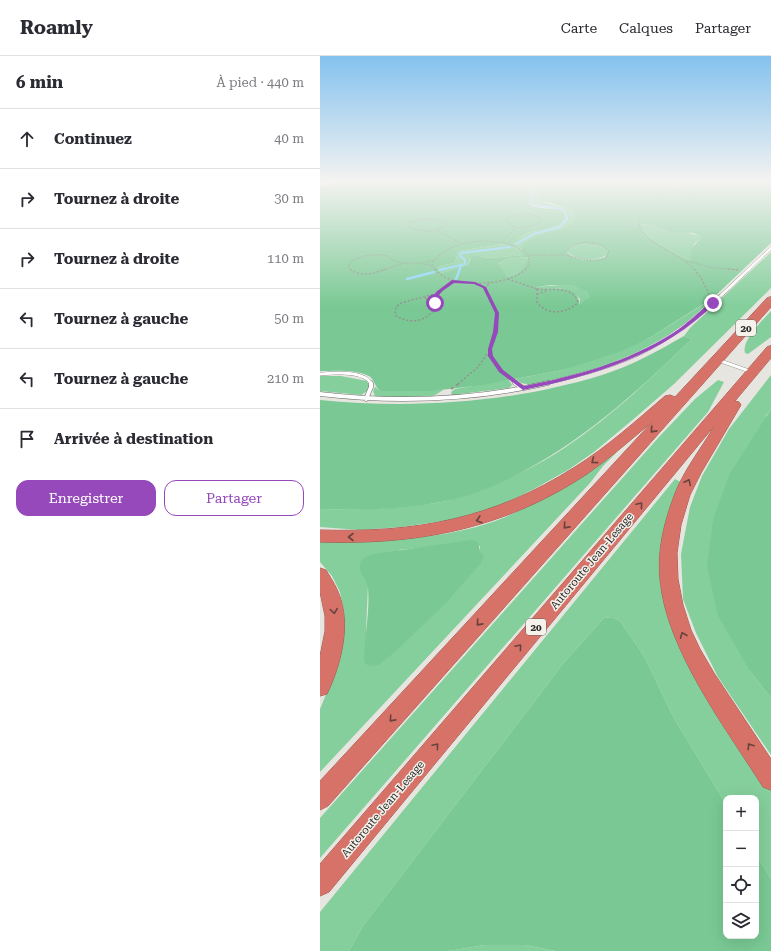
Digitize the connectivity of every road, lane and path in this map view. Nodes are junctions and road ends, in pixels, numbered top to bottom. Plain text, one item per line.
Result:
1 (411, 222) edge
2 (439, 222) edge
3 (506, 222) edge
4 (539, 222) edge
5 (640, 222) edge
6 (516, 228) junction
7 (437, 231) junction
8 (504, 242) junction
9 (460, 243) junction
10 (771, 248) edge
11 (566, 251) junction
12 (528, 255) junction
13 (561, 255) junction
14 (539, 256) junction
15 (569, 256) junction
16 (435, 260) junction
17 (530, 260) junction
18 (684, 260) junction
19 (404, 263) junction
20 (423, 263) junction
21 (392, 264) dead end
22 (433, 266) junction
23 (389, 268) junction
24 (749, 270) junction
25 (518, 275) junction
26 (507, 279) junction
27 (518, 280) junction
28 (453, 281) junction
29 (491, 282) junction
30 (475, 283) junction
31 (485, 289) junction
32 (537, 289) junction
33 (549, 290) junction
34 (438, 293) junction
35 (536, 295) junction
36 (420, 298) junction
37 (771, 300) edge
38 (434, 301) junction
39 (713, 303) junction
40 (490, 349) junction
41 (771, 350) edge
42 (717, 359) junction
43 (752, 372) junction
44 (320, 374) edge
45 (513, 381) joint
46 (523, 388) junction
47 (320, 394) edge
48 (437, 398) junction
49 (366, 399) junction
50 (320, 536) edge
51 (320, 575) edge
52 (320, 687) edge
53 (771, 779) edge
54 (320, 798) edge
55 (320, 883) edge

1 - 7 path
2 - 7 path
3 - 6 path
4 - 6 path
5 - 18 path
6 - 8 path
7 - 9 path
8 - 9 path
8 - 12 path
9 - 16 path
10 - 24 lane
11 - 13 path
11 - 15 path
11 - 15 path
12 - 14 path
12 - 17 path
13 - 14 path
13 - 15 path
14 - 17 path
16 - 20 path
16 - 22 path
17 - 25 path
18 - 24 path
18 - 39 path
19 - 20 path
19 - 23 path
19 - 23 path
20 - 22 path
21 - 23 path
22 - 28 path
24 - 39 lane
25 - 26 path
25 - 27 path
26 - 27 path
26 - 29 path
27 - 32 path
28 - 30 path
28 - 34 path
29 - 30 path
29 - 31 path
30 - 31 path
31 - 40 path
32 - 33 path
32 - 35 path
33 - 35 path
33 - 35 path
34 - 36 path
34 - 38 path
36 - 38 path
36 - 38 path
37 - 42 highway, 20
39 - 46 lane
40 - 45 path
40 - 48 path
41 - 43 highway, Autoroute Jean-Lesage / 20
42 - 43 lane
42 -> 50 highway
42 -> 54 highway, 20
53 -> 43 highway
55 -> 43 highway, Autoroute Jean-Lesage / 20
44 - 49 lane
45 - 46 lane
46 - 48 lane
47 - 49 lane
48 - 49 lane
51 -> 52 highway

